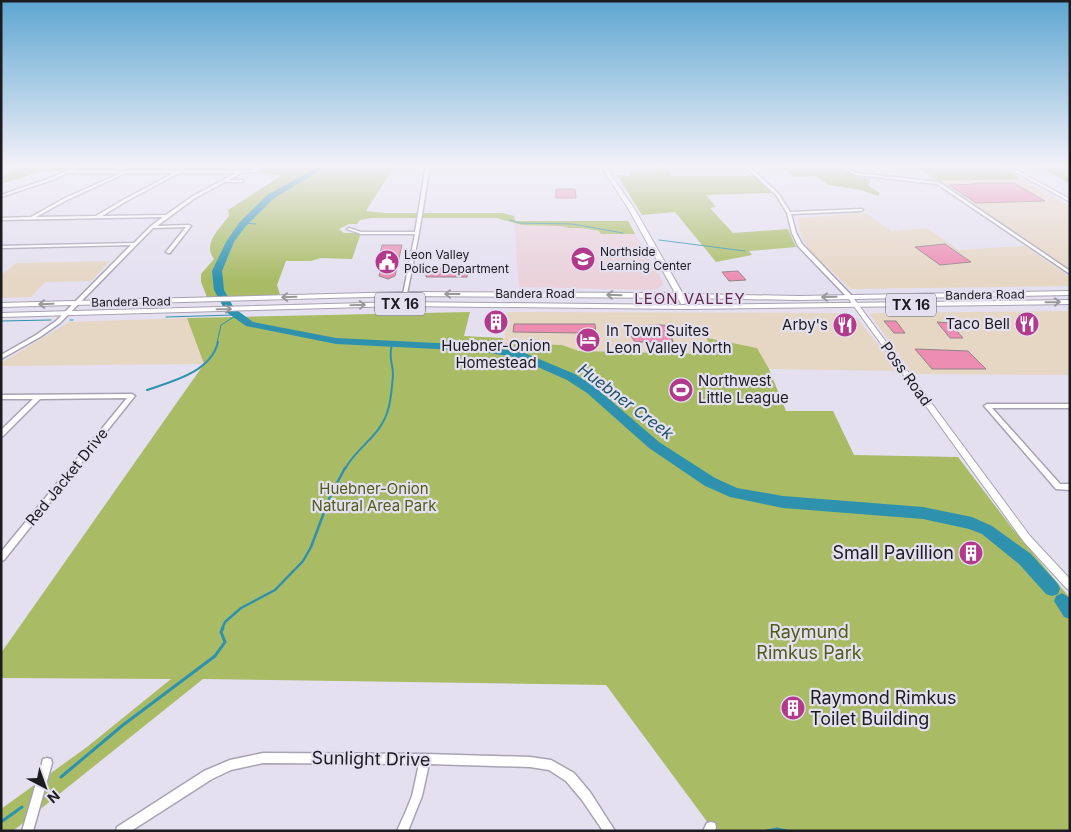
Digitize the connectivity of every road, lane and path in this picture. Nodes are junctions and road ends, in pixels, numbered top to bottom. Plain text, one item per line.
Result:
1 (57, 204) edge
2 (121, 204) edge
3 (184, 204) edge
4 (422, 204) edge
5 (628, 204) edge
6 (783, 204) edge
7 (969, 204) edge
8 (861, 210) dead end
9 (789, 214) junction
10 (166, 216) junction
11 (97, 217) junction
12 (30, 218) junction
13 (1, 219) edge
14 (152, 227) junction
15 (348, 229) dead end
16 (417, 233) junction
17 (134, 244) junction
18 (1, 247) edge
19 (168, 252) dead end
20 (1070, 273) edge
21 (673, 282) junction
22 (1070, 293) edge
23 (405, 294) junction
24 (966, 295) junction
25 (653, 296) junction
26 (681, 297) junction
27 (850, 297) junction
28 (1070, 302) edge
29 (76, 303) junction
30 (403, 304) junction
31 (976, 304) junction
32 (1, 306) edge
33 (856, 306) junction
34 (687, 307) junction
35 (66, 314) junction
36 (1, 315) edge
37 (1, 357) edge
38 (1, 397) edge
39 (38, 397) junction
40 (987, 406) joint
41 (1070, 406) edge
42 (1, 434) edge
43 (1070, 487) edge
44 (1, 558) edge
45 (1070, 586) edge
46 (425, 759) junction
47 (47, 763) dead end
48 (26, 831) edge
49 (121, 831) edge
50 (402, 831) edge
51 (610, 831) edge

1 - 12 street
2 - 11 street
3 - 10 street
4 - 16 street
5 - 21 main road
6 - 9 street, Poss Road
7 - 20 street
8 - 9 street
9 - 27 street, Poss Road
10 - 11 street
10 - 14 street
11 - 12 street
12 - 13 street
14 - 17 street
14 - 19 street
15 - 16 street
16 - 23 street
17 - 18 street
17 - 29 street
21 - 25 main road
21 - 26 main road
22 - 24 main road, Bandera Road / TX 16
25 -> 23 main road, Bandera Road / TX 16
23 -> 29 main road, Bandera Road / TX 16
23 - 30 street
24 - 27 main road, Bandera Road / TX 16
24 - 31 main road
25 - 26 main road, Bandera Road / TX 16
27 -> 26 main road, Bandera Road / TX 16
26 - 34 main road
27 - 33 street, Poss Road
31 -> 28 main road, Bandera Road / TX 16
29 -> 32 main road, Bandera Road / TX 16
29 - 35 street
30 - 34 main road, Bandera Road / TX 16
35 -> 30 main road, Bandera Road / TX 16
31 - 33 main road, Bandera Road / TX 16
33 - 34 main road, Bandera Road / TX 16
33 - 45 street, Poss Road
35 - 36 main road, Bandera Road / TX 16
35 - 37 street
38 - 39 street
39 - 42 street
39 - 44 street, Red Jacket Drive
40 - 41 street
40 - 43 street
46 - 49 street, Sunlight Drive
46 - 50 street
46 - 51 street, Sunlight Drive
47 - 48 street

